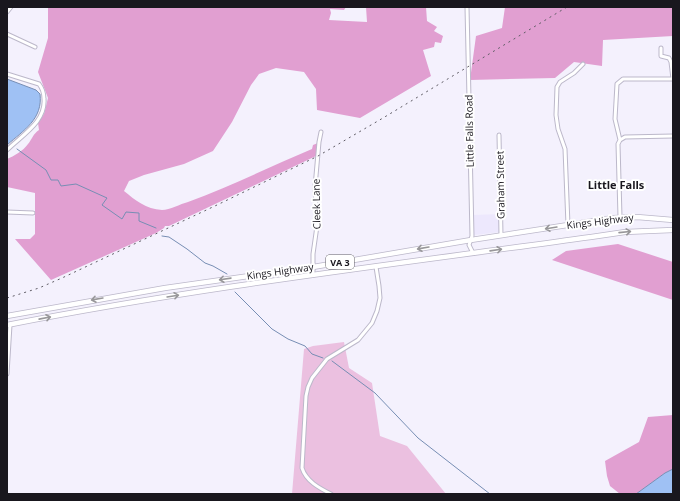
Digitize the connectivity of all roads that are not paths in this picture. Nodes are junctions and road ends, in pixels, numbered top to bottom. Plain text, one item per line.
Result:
1 (11, 7) edge
2 (467, 7) edge
3 (7, 12) edge
4 (7, 34) edge
5 (35, 47) dead end
6 (661, 48) dead end
7 (583, 64) dead end
8 (7, 74) edge
9 (673, 79) edge
10 (321, 132) dead end
11 (499, 135) dead end
12 (673, 136) edge
13 (620, 140) junction
14 (7, 150) edge
15 (7, 212) edge
16 (33, 213) dead end
17 (620, 217) junction
18 (673, 220) edge
19 (568, 225) junction
20 (673, 230) edge
21 (501, 235) junction
22 (470, 240) junction
23 (473, 253) junction
24 (313, 267) junction
25 (376, 267) junction
26 (313, 276) junction
27 (111, 297) junction
28 (112, 306) junction
29 (7, 316) edge
30 (8, 325) edge
31 (7, 374) edge
32 (331, 494) edge

1 - 3 street
2 - 22 street, Little Falls Road
4 - 5 street
6 - 9 street
7 - 19 street
8 - 14 street
9 - 13 street
10 - 24 street, Cleek Lane
11 - 21 street, Graham Street
12 - 13 street
13 - 17 street
15 - 16 street
17 - 18 highway, Kings Highway / VA 3
17 - 19 highway, Kings Highway / VA 3
19 -> 21 highway, Kings Highway / VA 3
23 -> 20 highway, Kings Highway / VA 3
21 - 22 highway, Kings Highway / VA 3
22 - 23 street, Little Falls Road
22 -> 24 highway, Kings Highway / VA 3
23 - 25 highway, Kings Highway / VA 3
24 - 26 street, Cleek Lane
24 -> 27 highway, Kings Highway / VA 3
25 - 26 highway, Kings Highway / VA 3
25 - 32 street
28 -> 26 highway, Kings Highway / VA 3
27 - 28 highway
27 -> 29 highway, Kings Highway / VA 3
30 -> 28 highway, Kings Highway / VA 3
30 - 31 street

